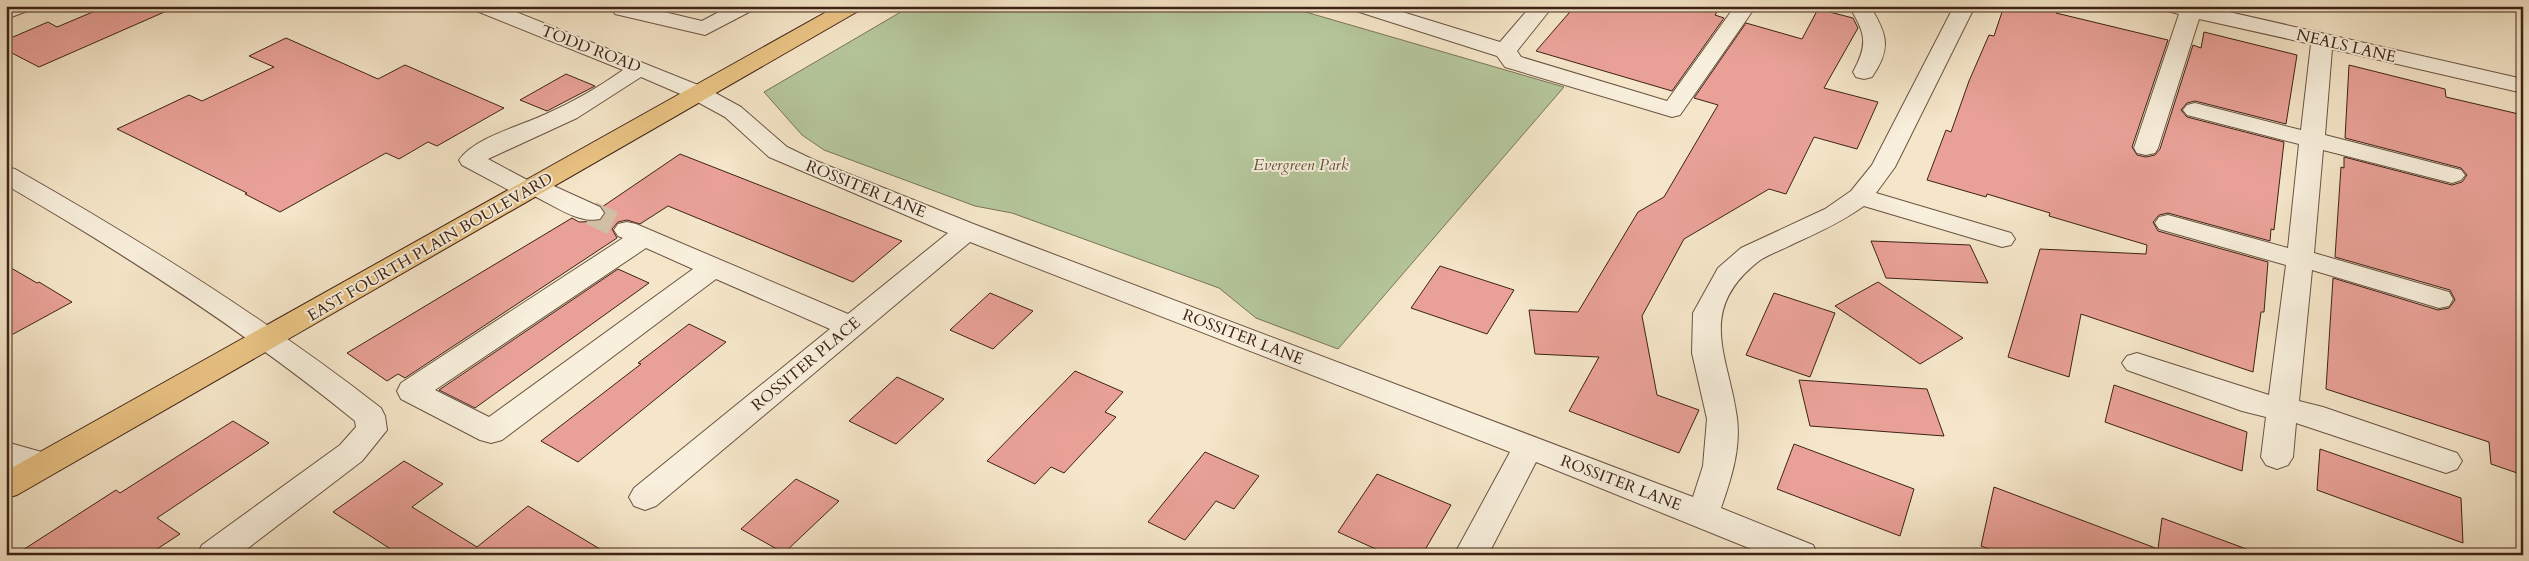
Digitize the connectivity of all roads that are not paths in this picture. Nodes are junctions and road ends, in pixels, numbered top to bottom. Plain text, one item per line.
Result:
1 (23, 6) edge
2 (481, 6) edge
3 (746, 6) edge
4 (853, 6) edge
5 (1360, 6) edge
6 (1543, 6) edge
7 (1746, 6) edge
8 (1859, 6) edge
9 (1965, 6) edge
10 (2184, 8) edge
11 (623, 9) dead end
12 (6, 13) edge
13 (2322, 41) junction
14 (1505, 51) junction
15 (639, 68) junction
16 (1864, 72) dead end
17 (2523, 86) edge
18 (700, 94) junction
19 (2195, 110) dead end
20 (2311, 139) junction
21 (2146, 148) dead end
22 (6, 174) edge
23 (2452, 175) dead end
24 (531, 189) junction
25 (1860, 197) junction
26 (591, 213) tunnel mouth
27 (2168, 223) dead end
28 (967, 231) junction
29 (2002, 239) dead end
30 (2300, 258) junction
31 (714, 267) junction
32 (2439, 299) dead end
33 (851, 327) junction
34 (269, 338) junction
35 (2136, 363) dead end
36 (2282, 408) junction
37 (1528, 447) junction
38 (6, 454) edge
39 (2277, 457) dead end
40 (2446, 461) dead end
41 (45, 464) junction
42 (6, 486) edge
43 (644, 497) dead end
44 (1703, 514) junction
45 (227, 553) edge
46 (1471, 555) edge
47 (1800, 555) edge

1 - 12 street
2 - 15 street, TODD ROAD
3 - 11 street
4 - 18 main road, EAST FOURTH PLAIN BOULEVARD
5 - 14 street
6 - 14 street
7 - 14 street
8 - 16 street
9 - 25 street
10 - 13 street, NEALS LANE
10 - 21 street
13 - 17 street, NEALS LANE
13 - 20 street
15 - 18 street, TODD ROAD
15 - 24 street
18 - 24 main road, EAST FOURTH PLAIN BOULEVARD
18 - 28 street, ROSSITER LANE
19 - 20 street
20 - 23 street
20 - 30 street
22 - 34 street
24 - 26 street
24 - 34 main road, EAST FOURTH PLAIN BOULEVARD
25 - 29 street
25 - 44 street
27 - 30 street
28 - 33 street, ROSSITER PLACE
28 - 37 street, ROSSITER LANE
30 - 32 street
30 - 36 street
31 - 31 street
31 - 33 street
33 - 43 street, ROSSITER PLACE
34 - 41 main road, EAST FOURTH PLAIN BOULEVARD
34 - 45 street
35 - 36 street
36 - 39 street
36 - 40 street
37 - 44 street, ROSSITER LANE
37 - 46 street
38 - 41 street
41 - 42 main road, EAST FOURTH PLAIN BOULEVARD
44 - 47 street, ROSSITER LANE

